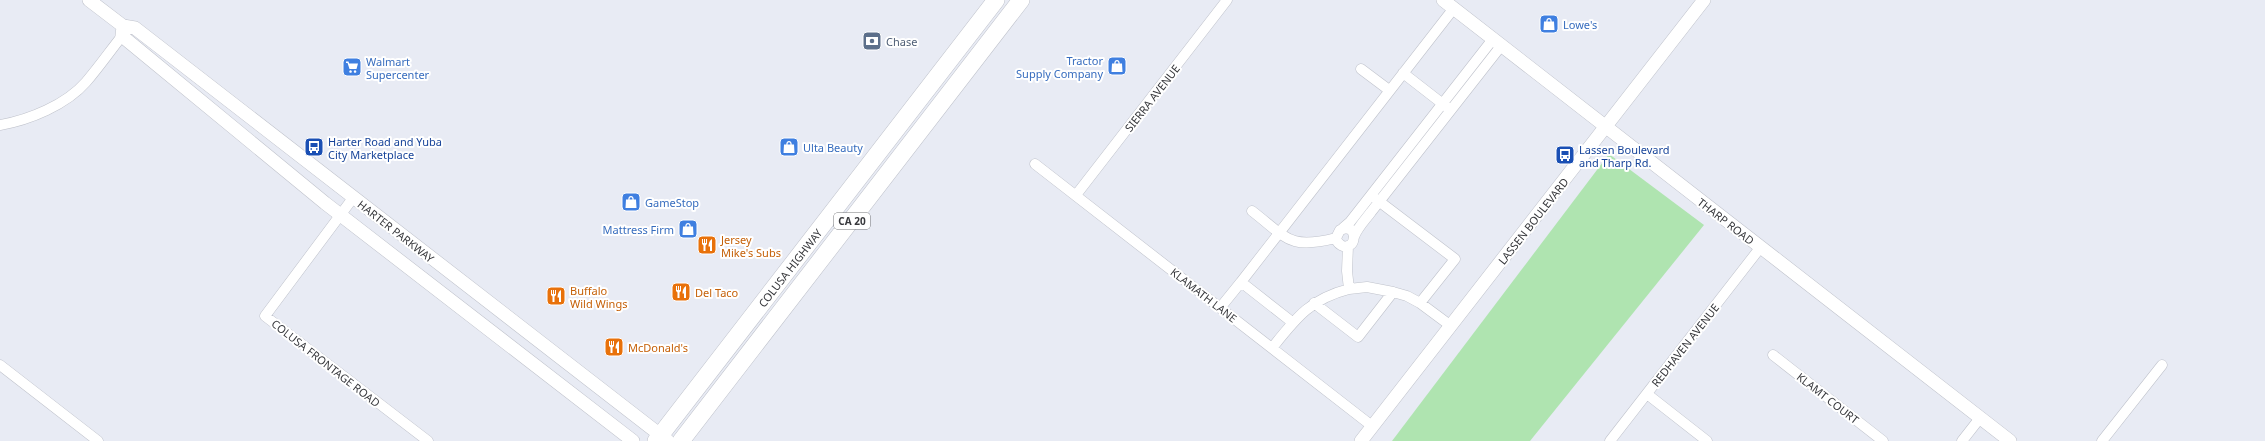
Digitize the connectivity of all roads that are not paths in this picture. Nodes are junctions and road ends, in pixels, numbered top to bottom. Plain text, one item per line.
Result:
1 (89, 0) edge
2 (996, 0) edge
3 (1021, 0) edge
4 (1228, 0) edge
5 (1443, 0) edge
6 (1704, 0) edge
7 (1454, 8) junction
8 (123, 31) junction
9 (1497, 42) junction
10 (1361, 69) dead end
11 (1403, 73) junction
12 (1389, 90) junction
13 (1442, 104) junction
14 (1451, 110) junction
15 (0, 125) edge
16 (1605, 128) junction
17 (1035, 164) dead end
18 (1076, 195) junction
19 (1371, 195) junction
20 (353, 198) junction
21 (1380, 202) junction
22 (1252, 210) dead end
23 (340, 214) junction
24 (1342, 228) junction
25 (1280, 232) junction
26 (1354, 236) junction
27 (1336, 238) junction
28 (1348, 246) junction
29 (1760, 248) junction
30 (1241, 282) junction
31 (1349, 290) junction
32 (1393, 292) junction
33 (1314, 303) junction
34 (1420, 304) junction
35 (1220, 308) junction
36 (1292, 322) junction
37 (1451, 326) junction
38 (1272, 348) junction
39 (1773, 355) dead end
40 (0, 365) edge
41 (2162, 365) dead end
42 (1647, 394) junction
43 (1980, 418) junction
44 (1372, 426) junction
45 (661, 439) edge
46 (98, 441) edge
47 (428, 441) edge
48 (633, 441) edge
49 (681, 441) edge
50 (1361, 441) edge
51 (1610, 441) edge
52 (1707, 441) edge
53 (1883, 441) edge
54 (1962, 441) edge
55 (2010, 441) edge
56 (2102, 441) edge

1 - 8 street, HARTER PARKWAY
2 - 45 highway, COLUSA HIGHWAY / CA 20
3 - 49 highway, COLUSA HIGHWAY / CA 20
4 - 18 street, SIERRA AVENUE
5 - 7 street, THARP ROAD
6 - 16 street, LASSEN BOULEVARD
7 - 9 street, THARP ROAD
7 - 11 street
8 - 15 street
8 - 20 street, HARTER PARKWAY
8 - 23 street, HARTER PARKWAY
9 - 13 street
9 - 14 street
9 - 16 street, THARP ROAD
10 - 12 street
11 - 12 street
11 - 13 street
12 - 25 street
13 - 14 street
13 - 19 street
14 - 21 street
16 - 29 street, THARP ROAD
16 - 37 street, LASSEN BOULEVARD
17 - 18 street, KLAMATH LANE
18 - 35 street, KLAMATH LANE
19 - 21 street
19 - 24 street
20 - 23 street, COLUSA FRONTAGE ROAD
20 - 45 street, HARTER PARKWAY
21 - 26 street
21 - 34 street
22 - 25 street
23 - 47 street, COLUSA FRONTAGE ROAD
23 - 48 street, HARTER PARKWAY
24 - 26 street
24 - 27 street
25 - 27 street
25 - 30 street
26 - 28 street
27 - 28 street
28 - 31 street
29 - 42 street, REDHAVEN AVENUE
29 - 43 street, THARP ROAD
30 - 35 street
30 - 36 street
31 - 32 street
31 - 33 street
32 - 33 street
32 - 34 street
33 - 36 street
34 - 37 street
35 - 38 street, KLAMATH LANE
36 - 38 street
37 - 44 street, LASSEN BOULEVARD
38 - 44 street, KLAMATH LANE
39 - 53 street, KLAMT COURT
40 - 46 street
41 - 56 street
42 - 51 street, REDHAVEN AVENUE
42 - 52 street
43 - 54 street
43 - 55 street, THARP ROAD
44 - 50 street, LASSEN BOULEVARD

